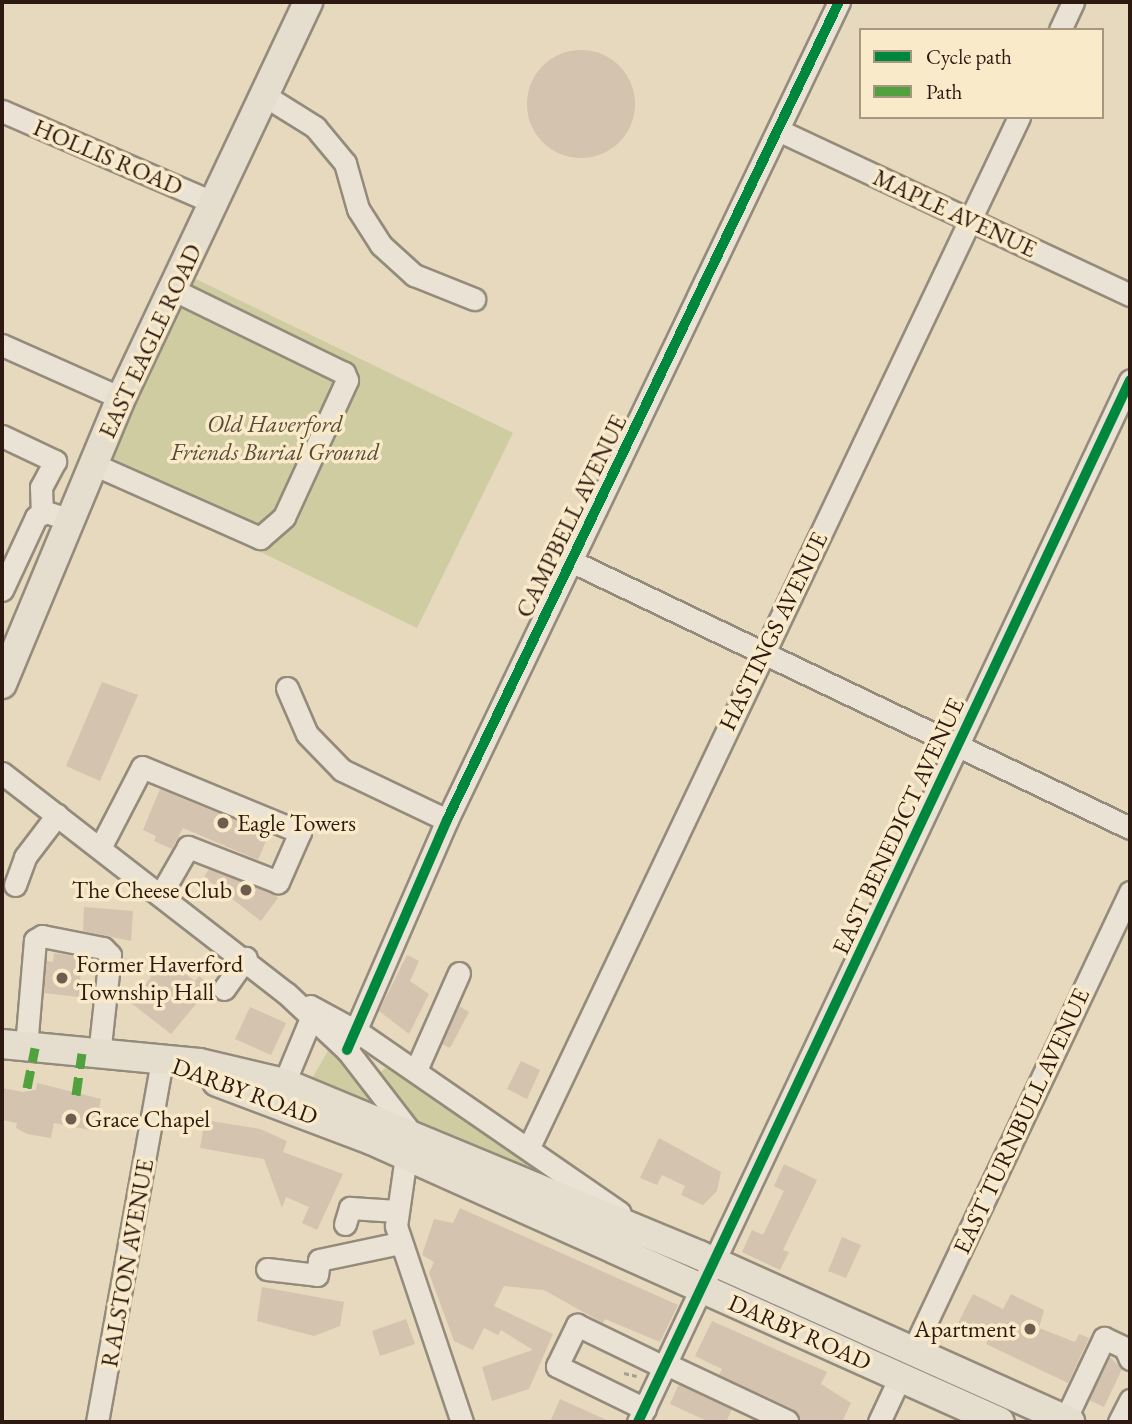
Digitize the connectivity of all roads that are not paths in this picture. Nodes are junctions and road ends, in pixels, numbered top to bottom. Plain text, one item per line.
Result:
1 (839, 2) edge
2 (1073, 2) edge
3 (300, 4) edge
4 (1061, 28) edge
5 (267, 97) junction
6 (2, 111) edge
7 (1018, 119) edge
8 (780, 131) junction
9 (215, 203) junction
10 (971, 222) junction
11 (176, 291) junction
12 (1130, 296) edge
13 (474, 299) dead end
14 (2, 345) edge
15 (1130, 380) edge
16 (121, 398) junction
17 (2, 436) edge
18 (93, 464) junction
19 (42, 514) junction
20 (70, 520) junction
21 (573, 562) junction
22 (2, 590) edge
23 (10, 638) edge
24 (761, 653) junction
25 (2, 684) edge
26 (287, 688) dead end
27 (959, 747) junction
28 (2, 773) edge
29 (57, 815) junction
30 (447, 820) junction
31 (1130, 828) edge
32 (100, 848) junction
33 (15, 885) dead end
34 (1130, 892) edge
35 (161, 894) junction
36 (246, 958) junction
37 (459, 973) dead end
38 (224, 989) dead end
39 (286, 993) junction
40 (311, 1018) junction
41 (358, 1032) junction
42 (14, 1046) edge
43 (347, 1050) junction
44 (99, 1054) junction
45 (162, 1062) junction
46 (416, 1070) junction
47 (284, 1083) junction
48 (409, 1146) junction
49 (528, 1147) junction
50 (397, 1210) junction
51 (345, 1224) dead end
52 (651, 1235) junction
53 (400, 1243) junction
54 (715, 1262) junction
55 (267, 1269) dead end
56 (703, 1290) junction
57 (913, 1350) junction
58 (1130, 1359) edge
59 (665, 1366) junction
60 (900, 1377) junction
61 (1130, 1400) edge
62 (642, 1416) edge
63 (787, 1421) edge
64 (1067, 1421) edge
65 (97, 1422) edge
66 (462, 1422) edge
67 (879, 1422) edge
68 (1000, 1422) edge
69 (1119, 1422) edge

1 - 8 street, CAMPBELL AVENUE
2 - 4 street
3 - 5 main road, EAST EAGLE ROAD
5 - 9 main road, EAST EAGLE ROAD
5 - 13 street
6 - 9 street, HOLLIS ROAD
7 - 10 street, HASTINGS AVENUE
8 - 10 street, MAPLE AVENUE
8 - 21 street, CAMPBELL AVENUE
9 - 11 main road, EAST EAGLE ROAD
10 - 12 street, MAPLE AVENUE
10 - 24 street, HASTINGS AVENUE
11 - 16 main road, EAST EAGLE ROAD
11 - 18 street
14 - 16 street
15 - 27 street, EAST BENEDICT AVENUE
16 - 18 main road, EAST EAGLE ROAD
17 - 19 street
18 - 20 main road, EAST EAGLE ROAD
19 - 20 street
19 - 22 street
20 - 23 main road, EAST EAGLE ROAD
21 - 24 street
21 - 30 street, CAMPBELL AVENUE
23 - 25 main road, EAST EAGLE ROAD
24 - 27 street
24 - 49 street, HASTINGS AVENUE
26 - 30 street
27 - 31 street
27 - 54 street, EAST BENEDICT AVENUE
28 - 29 street, DARBY ROAD
29 - 32 street, DARBY ROAD
29 - 33 street
30 - 41 street, CAMPBELL AVENUE
32 - 35 street, DARBY ROAD
32 - 35 street
34 - 57 street, EAST TURNBULL AVENUE
35 - 36 street, DARBY ROAD
36 - 38 street
36 - 39 street, DARBY ROAD
37 - 46 street
39 - 40 street, DARBY ROAD
39 - 41 street, DARBY ROAD
40 - 43 street, DARBY ROAD
40 - 47 street
41 - 43 street, CAMPBELL AVENUE
41 - 46 street, DARBY ROAD
42 - 44 main road
42 - 44 street
43 - 48 street, DARBY ROAD
44 - 45 main road
45 - 47 main road, DARBY ROAD
45 - 48 main road, DARBY ROAD
45 - 65 street, RALSTON AVENUE
46 - 49 street, DARBY ROAD
47 - 48 main road, DARBY ROAD
48 - 50 street
48 - 52 main road, DARBY ROAD
48 - 56 main road, DARBY ROAD
49 - 52 street, DARBY ROAD
50 - 51 street
50 - 53 street
52 - 54 main road, DARBY ROAD
53 - 55 street
53 - 66 street
54 - 56 street, EAST BENEDICT AVENUE
54 - 57 main road, DARBY ROAD
56 - 59 street, EAST BENEDICT AVENUE
56 - 60 main road, DARBY ROAD
57 - 64 main road, DARBY ROAD
58 - 64 street
59 - 62 street, EAST BENEDICT AVENUE
59 - 62 street
59 - 63 street
60 - 67 street
60 - 68 main road, DARBY ROAD
61 - 69 street

